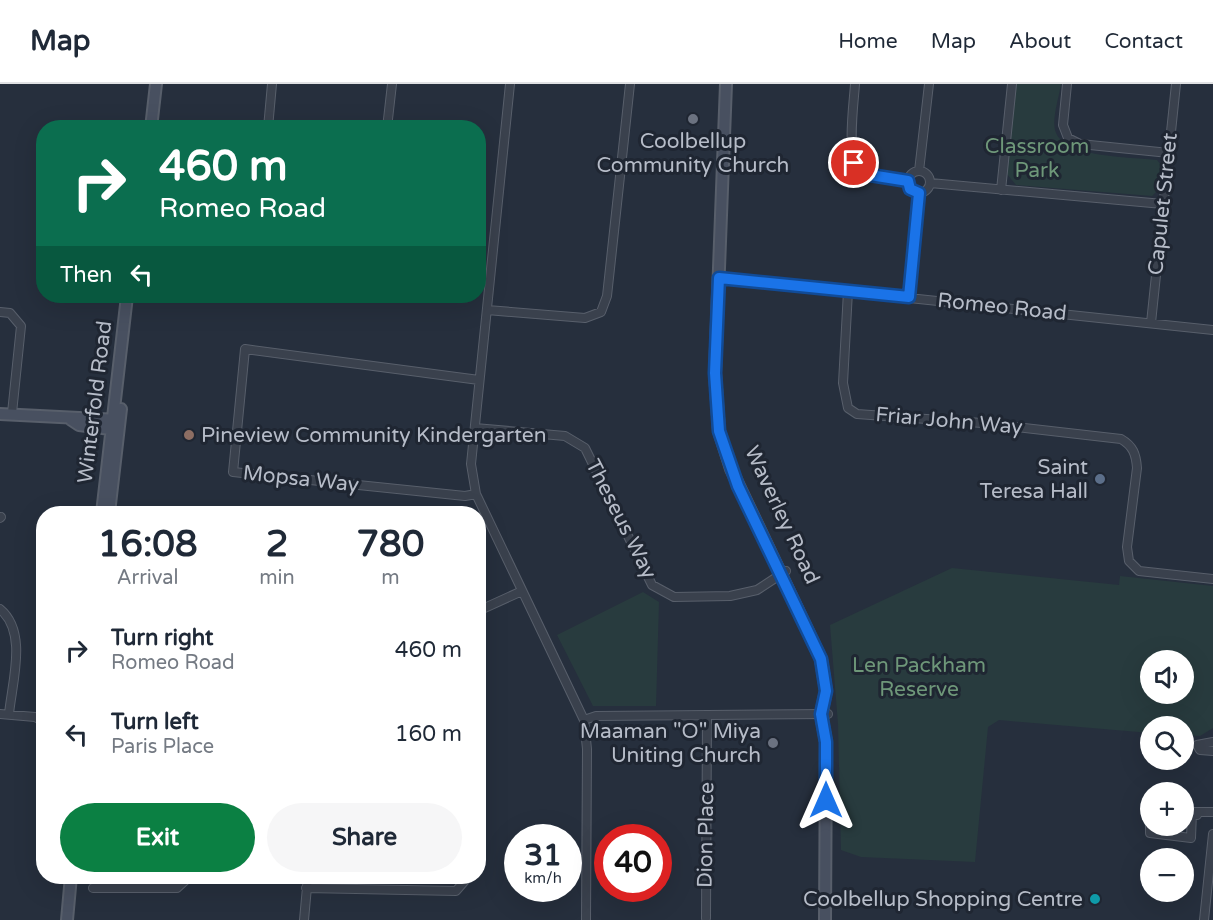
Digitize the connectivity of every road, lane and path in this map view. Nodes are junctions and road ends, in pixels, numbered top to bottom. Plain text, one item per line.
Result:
1 (149, 84) edge
2 (156, 84) edge
3 (272, 84) edge
4 (392, 84) edge
5 (510, 84) edge
6 (630, 84) edge
7 (726, 84) edge
8 (731, 84) edge
9 (855, 84) edge
10 (928, 84) edge
11 (1012, 84) edge
12 (1067, 84) edge
13 (1176, 84) edge
14 (145, 120) edge
15 (152, 120) edge
16 (269, 120) edge
17 (388, 120) edge
18 (1169, 153) junction
19 (919, 171) junction
20 (908, 181) junction
21 (930, 183) junction
22 (1000, 190) junction
23 (919, 193) junction
24 (1163, 204) junction
25 (722, 279) junction
26 (848, 291) junction
27 (909, 297) junction
28 (126, 303) edge
29 (132, 303) edge
30 (487, 310) junction
31 (0, 312) edge
32 (1150, 323) junction
33 (1213, 330) edge
34 (479, 380) junction
35 (12, 413) junction
36 (0, 414) edge
37 (116, 425) junction
38 (475, 428) junction
39 (476, 494) junction
40 (103, 506) edge
41 (110, 506) edge
42 (482, 506) edge
43 (486, 515) edge
44 (785, 576) junction
45 (1213, 579) edge
46 (522, 591) junction
47 (486, 607) edge
48 (0, 609) edge
49 (4, 714) edge
50 (824, 714) junction
51 (707, 715) junction
52 (35, 717) edge
53 (584, 720) junction
54 (1213, 742) edge
55 (1213, 751) edge
56 (1213, 814) edge
57 (1194, 816) edge
58 (1213, 834) edge
59 (1167, 836) edge
60 (1191, 836) edge
61 (64, 884) edge
62 (71, 884) edge
63 (181, 884) edge
64 (307, 884) edge
65 (462, 884) edge
66 (93, 888) dead end
67 (306, 888) junction
68 (706, 918) dead end
69 (60, 920) edge
70 (67, 920) edge
71 (304, 920) edge
72 (586, 920) edge
73 (825, 920) edge
74 (831, 920) edge
75 (1204, 920) edge

1 - 14 street
2 - 15 street
3 - 16 street
4 - 17 street
5 - 30 street
6 - 30 street
7 - 25 street, Waverley Road
8 - 25 street, Waverley Road
9 - 20 street
10 - 19 street
11 - 22 street
12 - 18 street
13 - 18 street, Capulet Street
18 - 24 street, Capulet Street
19 - 20 street
19 - 21 street
20 - 23 street
21 - 22 street
21 - 23 street
22 - 24 street
23 - 27 street
24 - 32 street, Capulet Street
25 - 26 street, Romeo Road
25 - 44 street, Waverley Road
26 - 27 street, Romeo Road
26 - 45 street, Friar John Way
27 - 32 street, Romeo Road
28 - 37 street, Winterfold Road
29 - 37 street, Winterfold Road
30 - 34 street
31 - 35 street
32 - 33 street, Romeo Road
34 - 38 street
34 - 39 street, Mopsa Way
35 - 36 street
35 - 37 street
37 - 40 street, Winterfold Road
37 - 41 street, Winterfold Road
38 - 39 street
38 - 44 street, Theseus Way
39 - 42 street
43 - 46 street
44 - 50 street, Waverley Road
46 - 47 street
46 - 53 street
48 - 49 street
49 - 52 street
50 - 51 street
50 - 73 street, Waverley Road
50 - 74 street, Waverley Road
51 - 53 street
51 - 68 street, Dion Place
53 - 72 street
54 - 55 street
56 - 57 street
58 - 75 street
59 - 60 street
61 - 69 street
62 - 70 street
63 - 66 street
64 - 67 street
65 - 67 street
67 - 71 street

